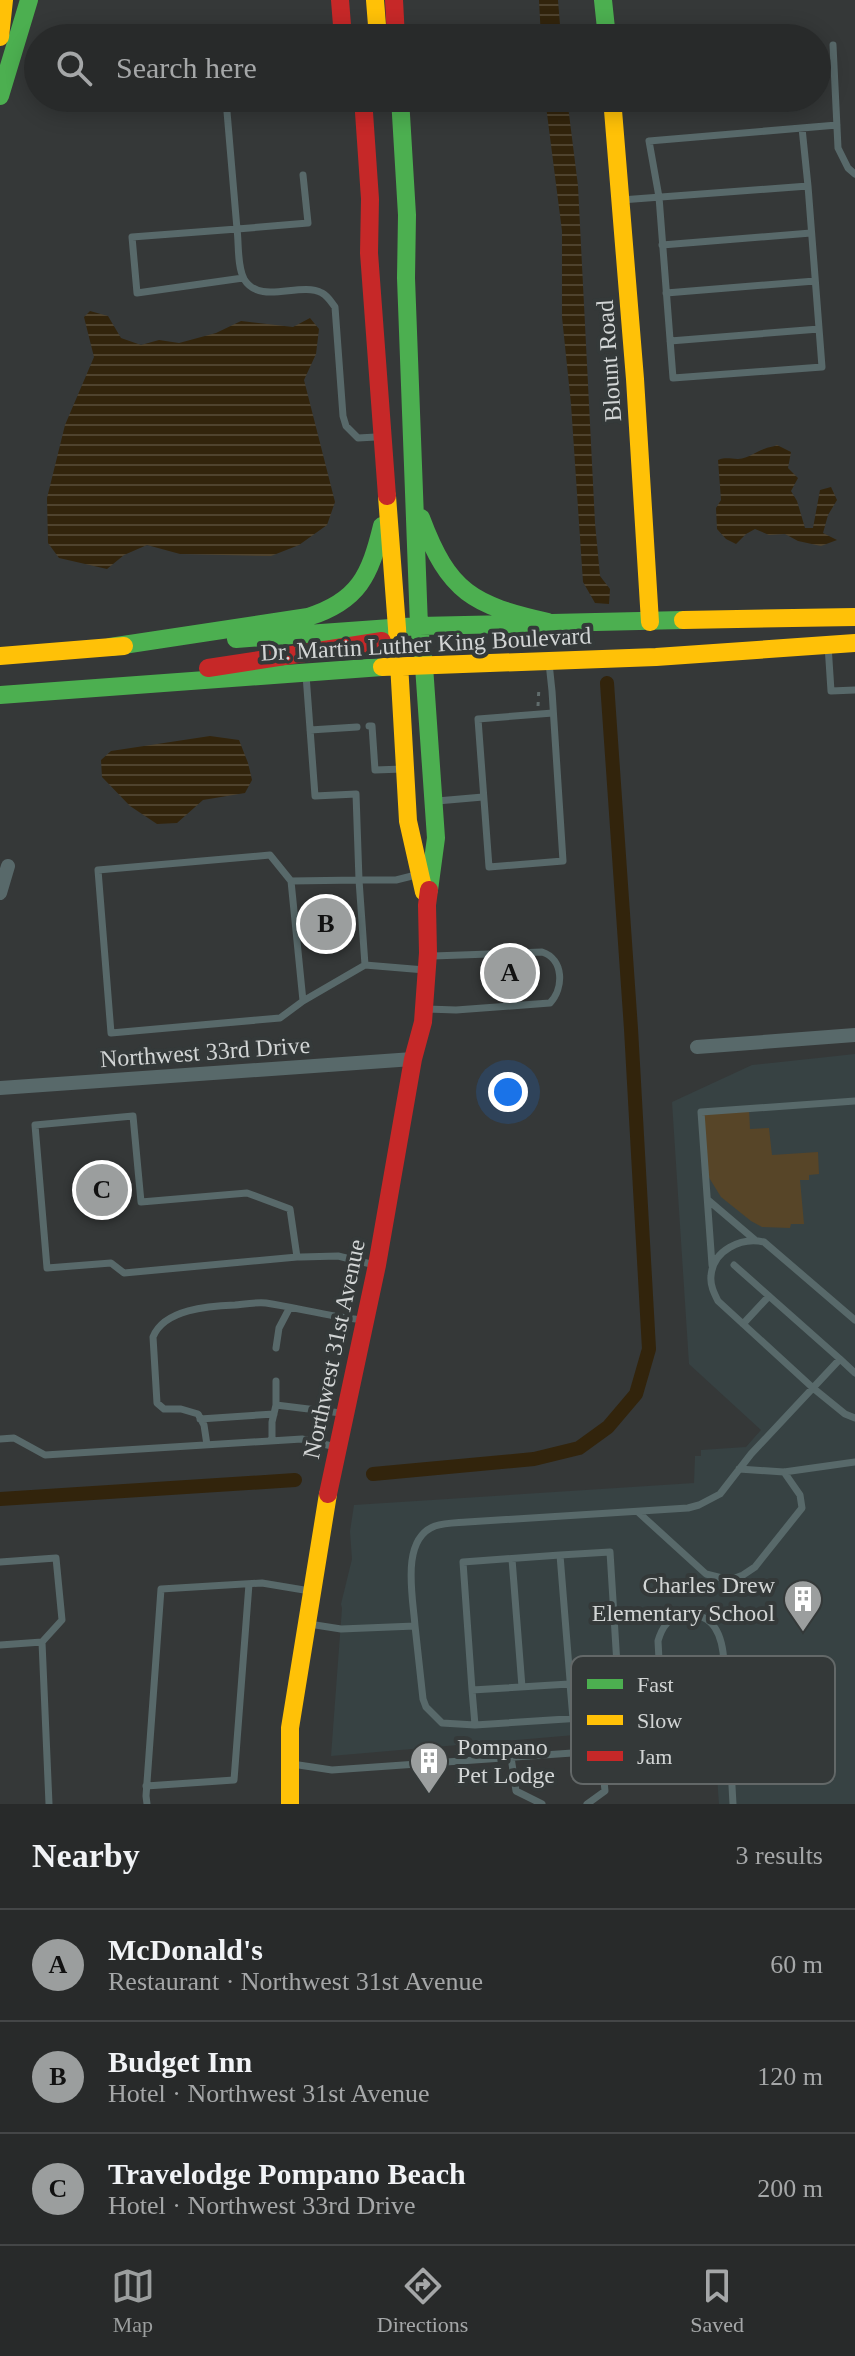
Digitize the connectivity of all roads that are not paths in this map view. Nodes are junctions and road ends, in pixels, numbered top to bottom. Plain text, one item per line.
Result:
1 (4, 0) edge
2 (29, 0) edge
3 (340, 0) edge
4 (356, 0) edge
5 (375, 0) edge
6 (394, 0) edge
7 (603, 0) edge
8 (342, 24) edge
9 (357, 24) edge
10 (377, 24) edge
11 (395, 24) edge
12 (606, 24) edge
13 (0, 37) edge
14 (833, 45) dead end
15 (0, 96) edge
16 (227, 112) edge
17 (348, 112) edge
18 (364, 112) edge
19 (383, 112) edge
20 (401, 112) edge
21 (613, 112) edge
22 (837, 125) junction
23 (802, 128) junction
24 (855, 174) edge
25 (303, 175) dead end
26 (808, 186) junction
27 (659, 197) junction
28 (620, 200) junction
29 (237, 229) junction
30 (811, 233) junction
31 (662, 245) junction
32 (369, 253) junction
33 (243, 278) junction
34 (406, 278) junction
35 (815, 281) junction
36 (666, 293) junction
37 (819, 329) junction
38 (670, 341) junction
39 (382, 437) junction
40 (412, 491) junction
41 (386, 507) junction
42 (855, 617) edge
43 (548, 622) junction
44 (650, 622) junction
45 (419, 626) junction
46 (397, 628) junction
47 (855, 643) edge
48 (828, 645) junction
49 (110, 647) junction
50 (0, 656) edge
51 (549, 662) junction
52 (398, 666) junction
53 (424, 666) junction
54 (306, 672) junction
55 (156, 683) junction
56 (855, 690) edge
57 (0, 695) edge
58 (553, 713) junction
59 (369, 726) dead end
60 (357, 727) dead end
61 (310, 730) junction
62 (405, 769) junction
63 (483, 797) junction
64 (434, 802) junction
65 (8, 866) dead end
66 (420, 874) junction
67 (359, 880) junction
68 (291, 881) junction
69 (0, 893) edge
70 (427, 905) junction
71 (428, 963) junction
72 (365, 965) junction
73 (303, 1001) junction
74 (424, 1009) junction
75 (855, 1035) edge
76 (697, 1047) dead end
77 (413, 1059) junction
78 (0, 1088) edge
79 (855, 1101) edge
80 (708, 1200) junction
81 (755, 1240) junction
82 (297, 1257) junction
83 (377, 1265) junction
84 (734, 1265) dead end
85 (713, 1267) junction
86 (769, 1296) junction
87 (289, 1309) junction
88 (365, 1320) junction
89 (855, 1320) edge
90 (743, 1324) junction
91 (276, 1348) dead end
92 (840, 1359) junction
93 (855, 1373) edge
94 (276, 1381) dead end
95 (813, 1388) junction
96 (276, 1405) junction
97 (274, 1414) junction
98 (345, 1414) junction
99 (855, 1418) edge
100 (200, 1419) junction
101 (0, 1439) edge
102 (272, 1441) junction
103 (207, 1445) junction
104 (338, 1447) junction
105 (855, 1462) edge
106 (739, 1469) junction
107 (784, 1472) junction
108 (638, 1512) junction
109 (560, 1555) junction
110 (512, 1559) junction
111 (0, 1562) edge
112 (249, 1584) junction
113 (312, 1591) junction
114 (306, 1624) junction
115 (415, 1626) junction
116 (42, 1642) junction
117 (0, 1645) edge
118 (616, 1656) edge
119 (659, 1656) edge
120 (724, 1656) edge
121 (570, 1684) junction
122 (522, 1687) junction
123 (472, 1690) junction
124 (571, 1696) edge
125 (571, 1719) edge
126 (475, 1725) junction
127 (571, 1753) edge
128 (511, 1757) junction
129 (290, 1763) junction
130 (604, 1784) edge
131 (732, 1784) edge
132 (146, 1786) junction
133 (49, 1804) edge
134 (147, 1804) edge
135 (290, 1804) edge
136 (542, 1804) edge
137 (587, 1804) edge
138 (733, 1804) edge

1 - 13 main road
2 - 15 main road
3 - 8 main road
4 - 9 main road
5 - 10 main road
6 - 11 main road
7 - 12 main road
14 - 22 lane
16 - 29 lane
17 - 32 main road
18 - 32 main road
19 - 34 main road
20 - 34 main road
21 - 28 main road, Blount Road
22 - 23 lane
22 - 24 lane
23 - 26 lane
23 - 27 lane
25 - 29 lane
26 - 27 lane
26 - 30 lane
27 - 28 lane
27 - 31 lane
28 - 44 main road, Blount Road
29 - 33 lane
29 - 33 lane
30 - 31 lane
30 - 35 lane
31 - 36 lane
32 - 39 main road
33 - 39 lane
34 - 40 main road, Northwest 31st Avenue
35 - 36 lane
35 - 37 lane
36 - 38 lane
37 - 38 lane
37 - 38 lane
39 - 41 main road
40 - 43 main road
40 - 45 main road, Northwest 31st Avenue
41 - 46 main road, Northwest 31st Avenue
41 - 49 main road
42 - 44 main road, Dr. Martin Luther King Boulevard
43 - 44 main road, Dr. Martin Luther King Boulevard
43 - 45 main road, Dr. Martin Luther King Boulevard
45 - 46 main road, Dr. Martin Luther King Boulevard
45 - 53 main road, Northwest 31st Avenue
46 - 49 main road, Dr. Martin Luther King Boulevard
46 - 52 main road, Northwest 31st Avenue
46 - 55 main road
47 - 48 main road, Dr. Martin Luther King Boulevard
48 - 51 main road, Dr. Martin Luther King Boulevard
48 - 56 lane
49 - 50 main road, Dr. Martin Luther King Boulevard
51 - 53 main road, Dr. Martin Luther King Boulevard
51 - 58 lane
52 - 53 main road, Dr. Martin Luther King Boulevard
52 - 54 main road, Dr. Martin Luther King Boulevard
52 - 62 main road, Northwest 31st Avenue
53 - 64 main road, Northwest 31st Avenue
54 - 55 main road, Dr. Martin Luther King Boulevard
54 - 61 lane
55 - 57 main road, Dr. Martin Luther King Boulevard
58 - 63 lane
58 - 63 lane
59 - 62 lane
60 - 61 lane
61 - 67 lane
62 - 66 main road, Northwest 31st Avenue
63 - 64 lane
64 - 70 main road, Northwest 31st Avenue
65 - 69 street
66 - 67 lane
66 - 70 main road, Northwest 31st Avenue
67 - 68 lane
67 - 72 lane
68 - 73 lane
68 - 73 lane
70 - 71 main road, Northwest 31st Avenue
71 - 72 lane
71 - 74 main road, Northwest 31st Avenue
71 - 74 lane
72 - 73 lane
74 - 77 main road, Northwest 31st Avenue
75 - 76 street
77 - 78 street, Northwest 33rd Drive
77 - 83 main road, Northwest 31st Avenue
79 - 80 lane
80 - 81 lane
80 - 85 lane
81 - 85 lane
81 - 89 lane
82 - 82 lane
82 - 83 lane
83 - 88 main road, Northwest 31st Avenue
84 - 86 lane
85 - 90 lane
86 - 90 lane
86 - 92 lane
87 - 88 lane
87 - 91 lane
87 - 100 lane
88 - 98 main road, Northwest 31st Avenue
90 - 95 lane
92 - 93 lane
92 - 95 lane
94 - 96 lane
95 - 99 lane
95 - 106 lane
96 - 97 lane
96 - 98 lane
97 - 100 lane
97 - 102 lane
98 - 104 main road, Northwest 31st Avenue
100 - 103 lane
101 - 103 lane
102 - 103 lane
102 - 104 lane
104 - 113 main road, Northwest 31st Avenue
105 - 107 lane
106 - 107 lane
106 - 108 lane
107 - 108 lane
108 - 115 lane
109 - 110 lane
109 - 118 lane
109 - 121 lane
110 - 122 lane
110 - 123 lane
111 - 116 lane
112 - 113 lane
112 - 132 lane
112 - 132 lane
113 - 114 main road, Northwest 31st Avenue
114 - 115 lane
114 - 129 main road, Northwest 31st Avenue
115 - 126 lane
116 - 117 lane
116 - 133 lane
119 - 120 lane
121 - 122 lane
121 - 124 lane
122 - 123 lane
123 - 126 lane
125 - 126 lane
127 - 128 lane
128 - 129 lane
128 - 136 lane
129 - 135 main road, Northwest 31st Avenue
130 - 137 lane
131 - 138 lane
132 - 134 lane

